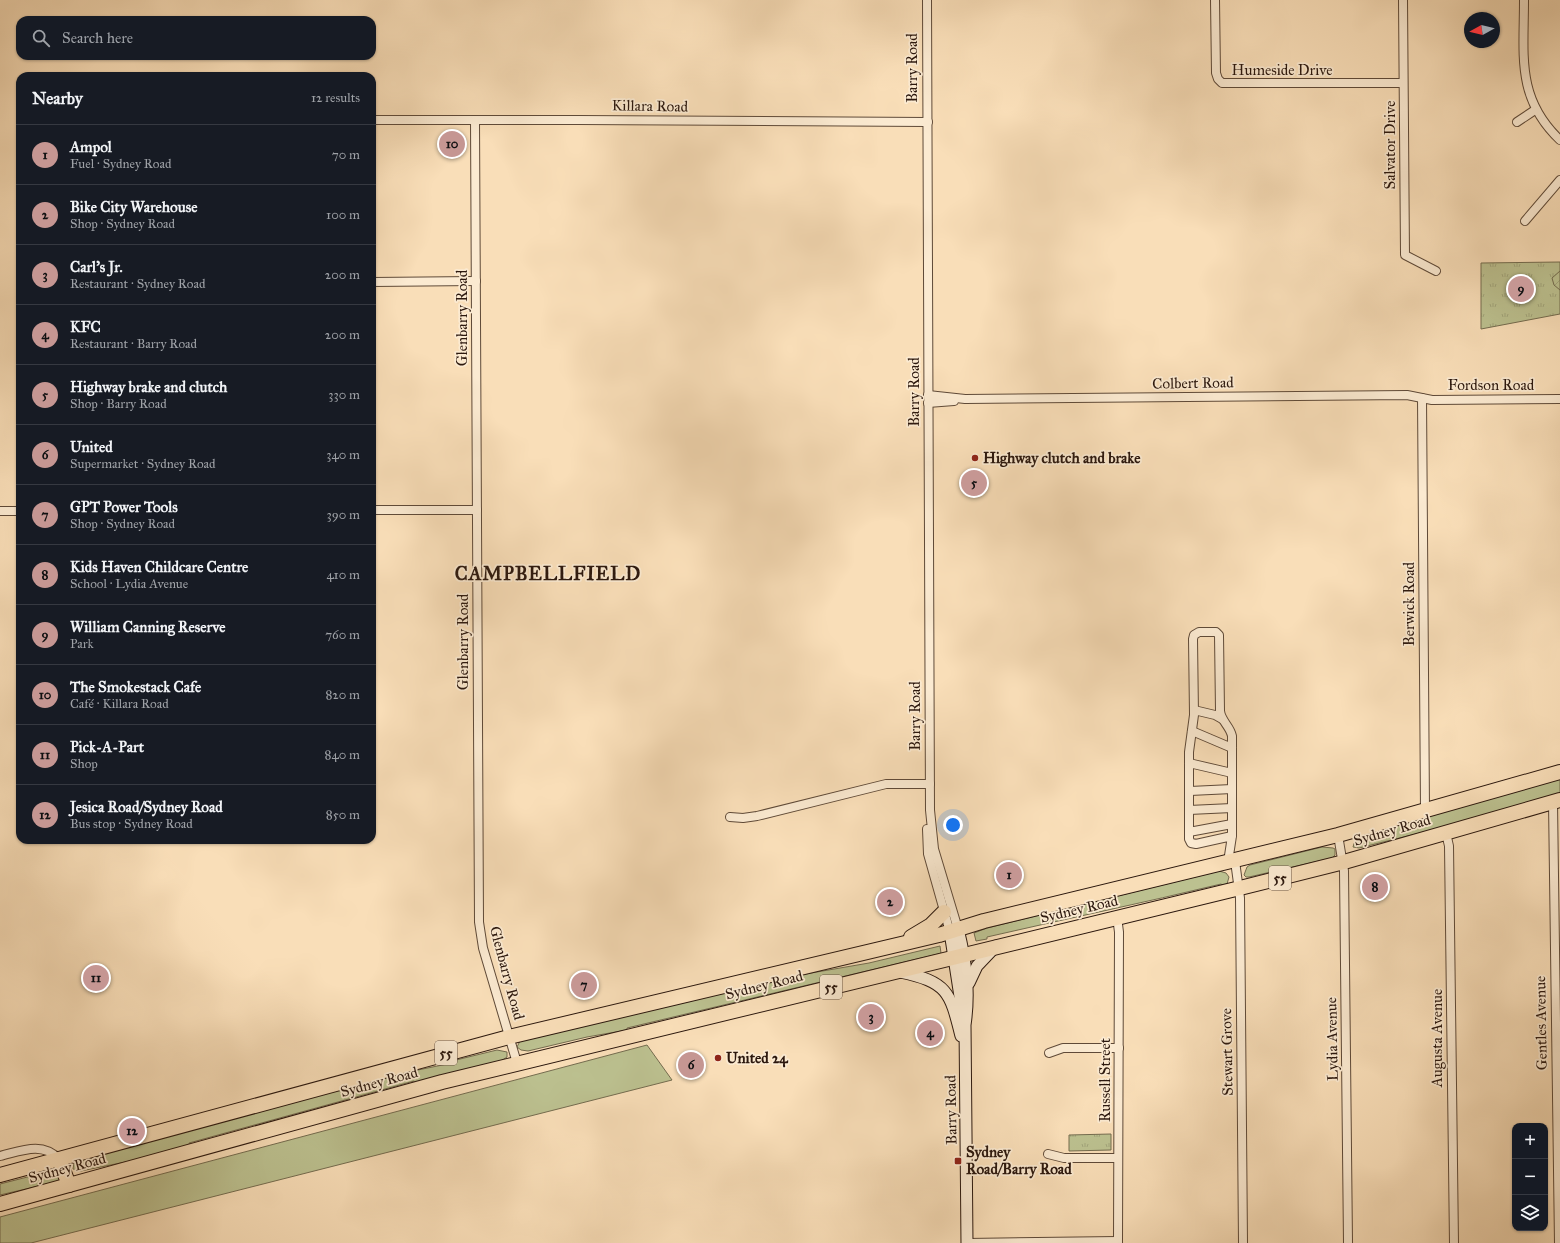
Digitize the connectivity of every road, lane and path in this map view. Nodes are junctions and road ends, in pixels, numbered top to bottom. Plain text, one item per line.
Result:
1 (927, 0) edge
2 (1216, 0) edge
3 (1403, 0) edge
4 (1524, 0) edge
5 (1403, 83) junction
6 (1535, 110) junction
7 (376, 120) edge
8 (475, 120) junction
9 (928, 122) junction
10 (1517, 122) dead end
11 (1560, 140) edge
12 (1560, 180) edge
13 (1525, 221) dead end
14 (1436, 271) dead end
15 (476, 281) junction
16 (376, 282) edge
17 (1422, 398) junction
18 (928, 399) junction
19 (1560, 399) edge
20 (376, 510) edge
21 (477, 510) junction
22 (0, 511) edge
23 (16, 511) edge
24 (1194, 710) junction
25 (1222, 719) junction
26 (1192, 731) junction
27 (1232, 748) junction
28 (1189, 763) junction
29 (1560, 772) edge
30 (1232, 773) junction
31 (930, 784) junction
32 (1190, 790) junction
33 (1232, 790) junction
34 (1556, 801) edge
35 (1232, 808) junction
36 (930, 810) junction
37 (1188, 810) junction
38 (1425, 810) junction
39 (730, 817) dead end
40 (1232, 824) junction
41 (1189, 832) junction
42 (1446, 833) junction
43 (1338, 835) junction
44 (1232, 836) junction
45 (1231, 862) junction
46 (1344, 862) junction
47 (1240, 888) junction
48 (944, 912) junction
49 (1117, 917) junction
50 (954, 930) junction
51 (894, 946) junction
52 (997, 946) junction
53 (959, 956) junction
54 (896, 971) junction
55 (968, 986) junction
56 (965, 1025) junction
57 (509, 1037) junction
58 (1119, 1048) junction
59 (965, 1050) junction
60 (1049, 1053) dead end
61 (517, 1063) junction
62 (1048, 1154) dead end
63 (0, 1156) edge
64 (1118, 1158) junction
65 (59, 1159) junction
66 (0, 1175) edge
67 (69, 1185) junction
68 (0, 1204) edge
69 (1118, 1242) edge
70 (967, 1243) edge
71 (1243, 1243) edge
72 (1348, 1243) edge
73 (1454, 1243) edge
74 (1559, 1243) edge

1 - 9 street, Barry Road
2 - 5 street, Humeside Drive
3 - 5 street, Salvator Drive
4 - 6 street
5 - 14 street, Salvator Drive
6 - 10 street
6 - 11 street
7 - 8 street, Killara Road
8 - 9 street, Killara Road
8 - 15 street, Glenbarry Road
9 - 18 street, Barry Road
12 - 13 street
15 - 16 street
15 - 21 street, Glenbarry Road
17 - 18 street, Colbert Road
17 - 19 street, Fordson Road
17 - 38 street, Berwick Road
18 - 31 street, Barry Road
20 - 21 street
21 - 57 street, Glenbarry Road
22 - 23 street
24 - 25 street
24 - 25 street, Stewart Grove
24 - 26 street
25 - 27 street, Stewart Grove
26 - 27 street
26 - 28 street
27 - 30 street, Stewart Grove
28 - 30 street
28 - 32 street
29 - 38 highway, Sydney Road / 55
30 - 33 street, Stewart Grove
31 - 36 street, Barry Road
31 - 39 street
32 - 33 street
32 - 37 street
33 - 35 street, Stewart Grove
34 - 42 highway, Sydney Road / 55
34 - 74 street, Gentles Avenue
35 - 37 street
35 - 40 street, Stewart Grove
36 - 48 street, Barry Road
36 - 50 street, Barry Road
37 - 41 street
38 - 43 highway, Sydney Road / 55
40 - 41 street
40 - 44 street, Stewart Grove
41 - 44 street
42 - 46 highway, Sydney Road / 55
42 - 73 street, Augusta Avenue
43 - 45 highway, Sydney Road / 55
43 - 46 street, Lydia Avenue
44 - 45 street, Stewart Grove
45 - 47 street, Stewart Grove
45 - 50 highway, Sydney Road / 55
46 - 47 highway, Sydney Road / 55
46 - 72 street, Lydia Avenue
47 - 49 highway, Sydney Road / 55
47 - 71 street, Stewart Grove
48 - 50 street, Barry Road
48 - 51 highway
49 - 52 highway, Sydney Road / 55
49 - 58 street, Russell Street
50 - 51 highway, Sydney Road / 55
50 - 53 main road, Barry Road
51 - 57 highway, Sydney Road / 55
52 - 53 highway, Sydney Road / 55
52 - 55 main road
53 - 54 highway, Sydney Road / 55
53 - 55 main road, Barry Road
53 - 56 main road, Barry Road
54 - 59 main road
54 - 61 highway, Sydney Road / 55
55 - 56 main road, Barry Road
56 - 59 main road, Barry Road
57 - 61 street, Glenbarry Road
57 - 65 highway, Sydney Road / 55
58 - 60 street
58 - 64 street, Russell Street
59 - 70 main road, Barry Road
61 - 67 highway, Sydney Road / 55
62 - 64 street
63 - 65 street
64 - 69 street, Russell Street
65 - 66 highway, Sydney Road / 55
65 - 67 highway
67 - 68 highway, Sydney Road / 55
69 - 70 street

